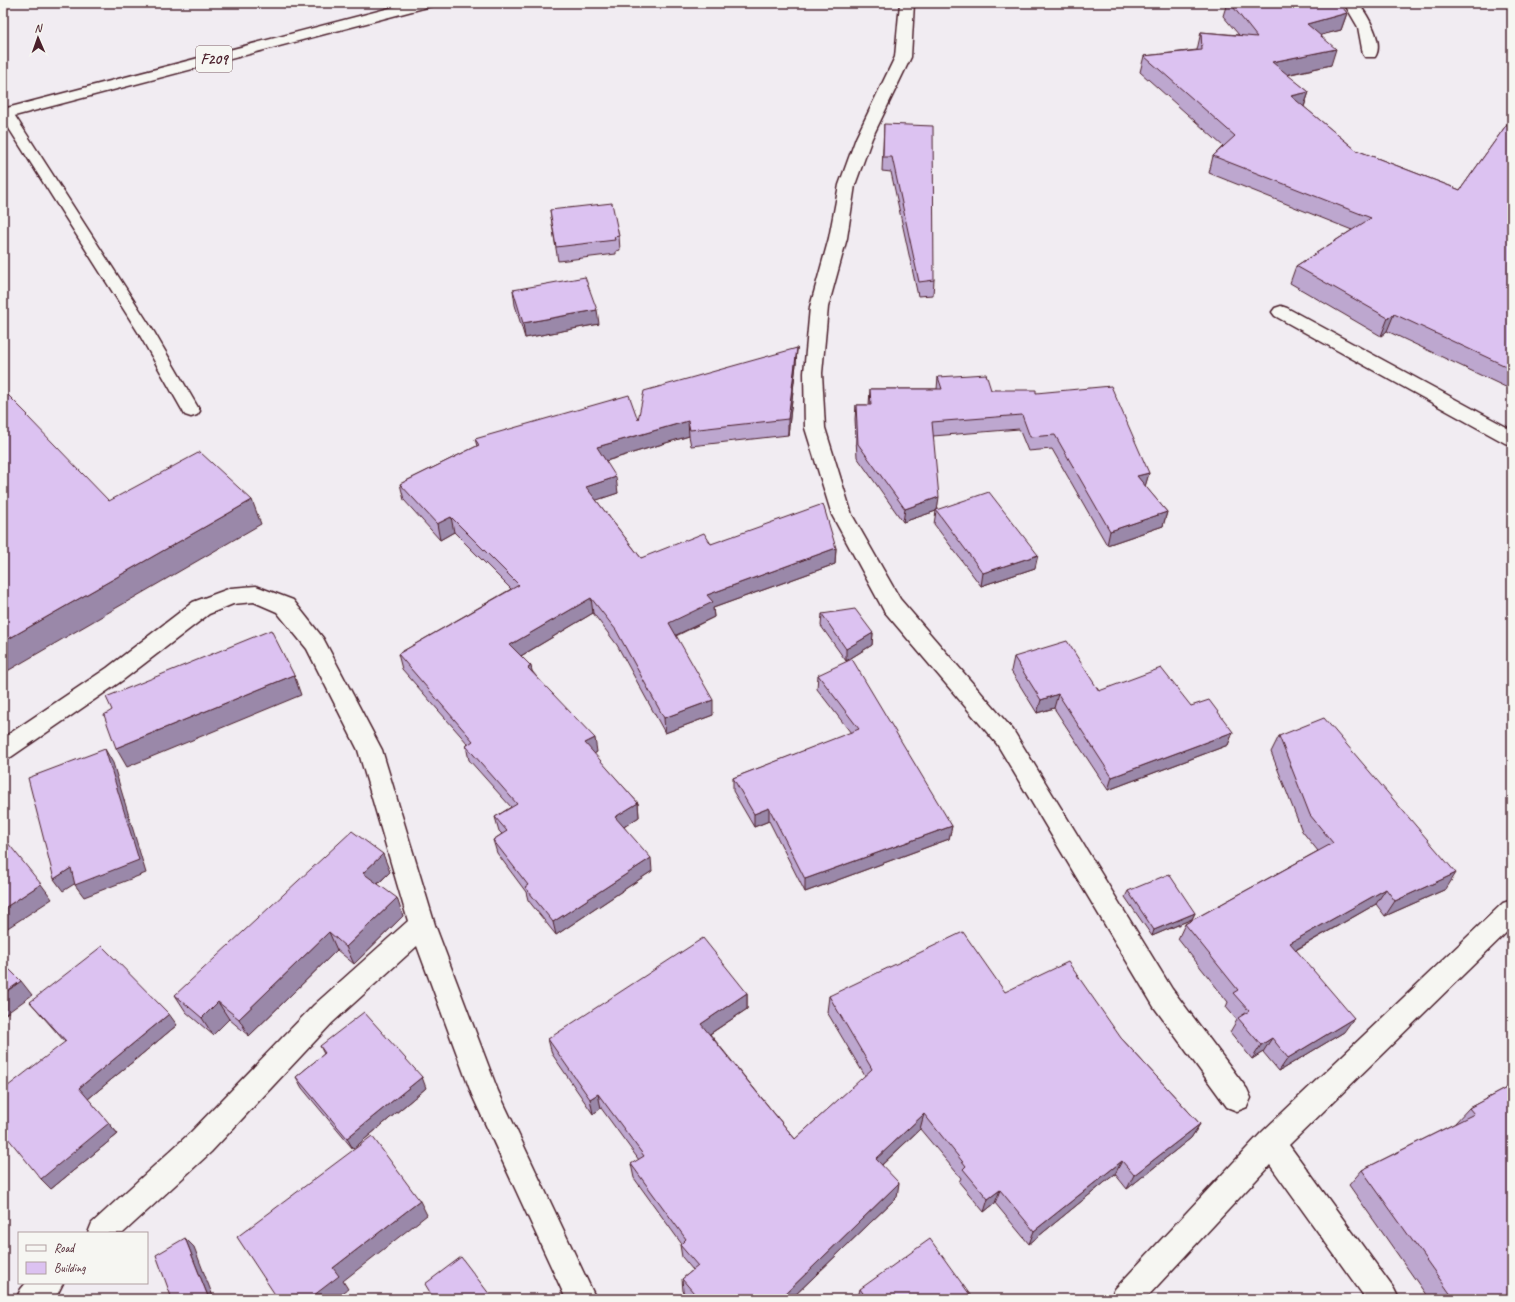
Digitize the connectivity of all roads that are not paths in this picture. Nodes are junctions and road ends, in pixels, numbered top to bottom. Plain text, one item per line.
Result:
1 (426, 3) edge
2 (907, 3) edge
3 (1351, 3) edge
4 (1370, 54) dead end
5 (4, 114) edge
6 (1281, 312) dead end
7 (192, 411) dead end
8 (1512, 438) edge
9 (3, 750) edge
10 (1512, 911) edge
11 (422, 924) junction
12 (1237, 1098) dead end
13 (1271, 1143) junction
14 (103, 1232) edge
15 (47, 1284) edge
16 (31, 1299) edge
17 (581, 1299) edge
18 (1125, 1299) edge
19 (1384, 1299) edge

1 - 5 street, F209
2 - 12 street
3 - 4 street
5 - 7 lane
6 - 8 street
9 - 11 street
10 - 13 street
11 - 14 street
11 - 17 street
13 - 18 street
13 - 19 street
15 - 16 street

